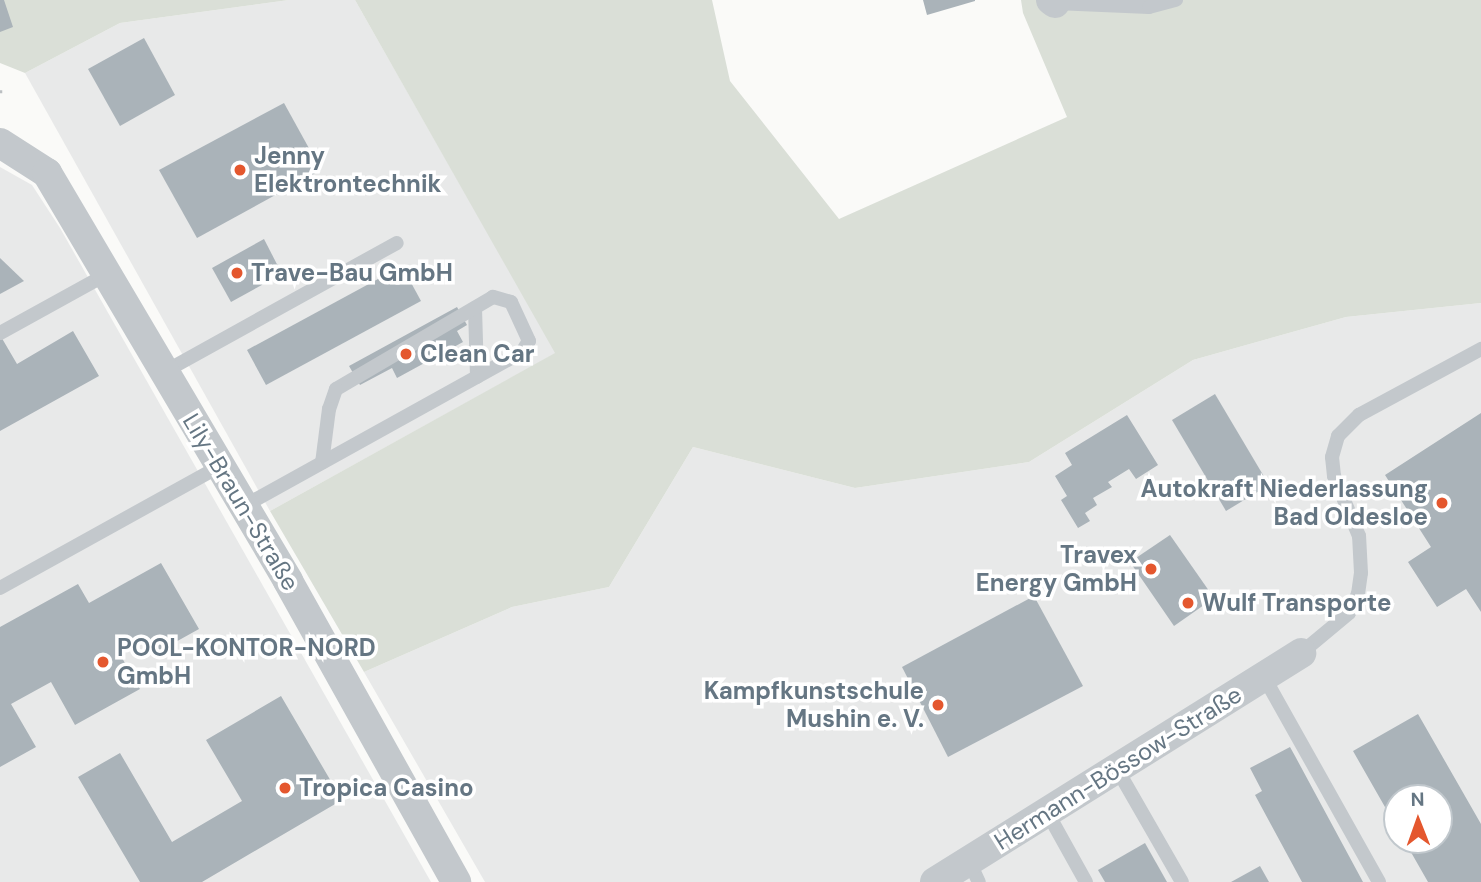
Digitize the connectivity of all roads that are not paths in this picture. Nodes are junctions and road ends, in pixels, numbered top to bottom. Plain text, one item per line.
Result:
1 (1176, 0) edge
2 (1053, 2) edge
3 (0, 143) edge
4 (397, 243) dead end
5 (107, 274) junction
6 (475, 308) junction
7 (0, 334) edge
8 (1481, 349) edge
9 (164, 372) junction
10 (477, 377) junction
11 (322, 463) junction
12 (220, 466) junction
13 (244, 506) junction
14 (0, 588) edge
15 (1301, 653) joint
16 (1264, 677) junction
17 (1117, 769) junction
18 (1047, 812) junction
19 (974, 872) edge
20 (456, 882) edge
21 (935, 882) edge
22 (1086, 882) edge
23 (1181, 882) edge
24 (1379, 882) edge

1 - 2 lane
3 - 5 street, Lily-Braun-Straße
4 - 9 lane
5 - 7 lane
5 - 9 street, Lily-Braun-Straße
6 - 10 lane
6 - 10 lane
6 - 11 lane
8 - 15 lane
9 - 12 street, Lily-Braun-Straße
10 - 11 lane
11 - 13 lane
12 - 13 street, Lily-Braun-Straße
12 - 14 lane
13 - 20 street, Lily-Braun-Straße
15 - 16 street, Hermann-Bössow-Straße
16 - 17 street, Hermann-Bössow-Straße
16 - 24 lane
17 - 18 street, Hermann-Bössow-Straße
17 - 23 lane
18 - 19 street, Hermann-Bössow-Straße
18 - 22 lane
19 - 21 street, Hermann-Bössow-Straße

